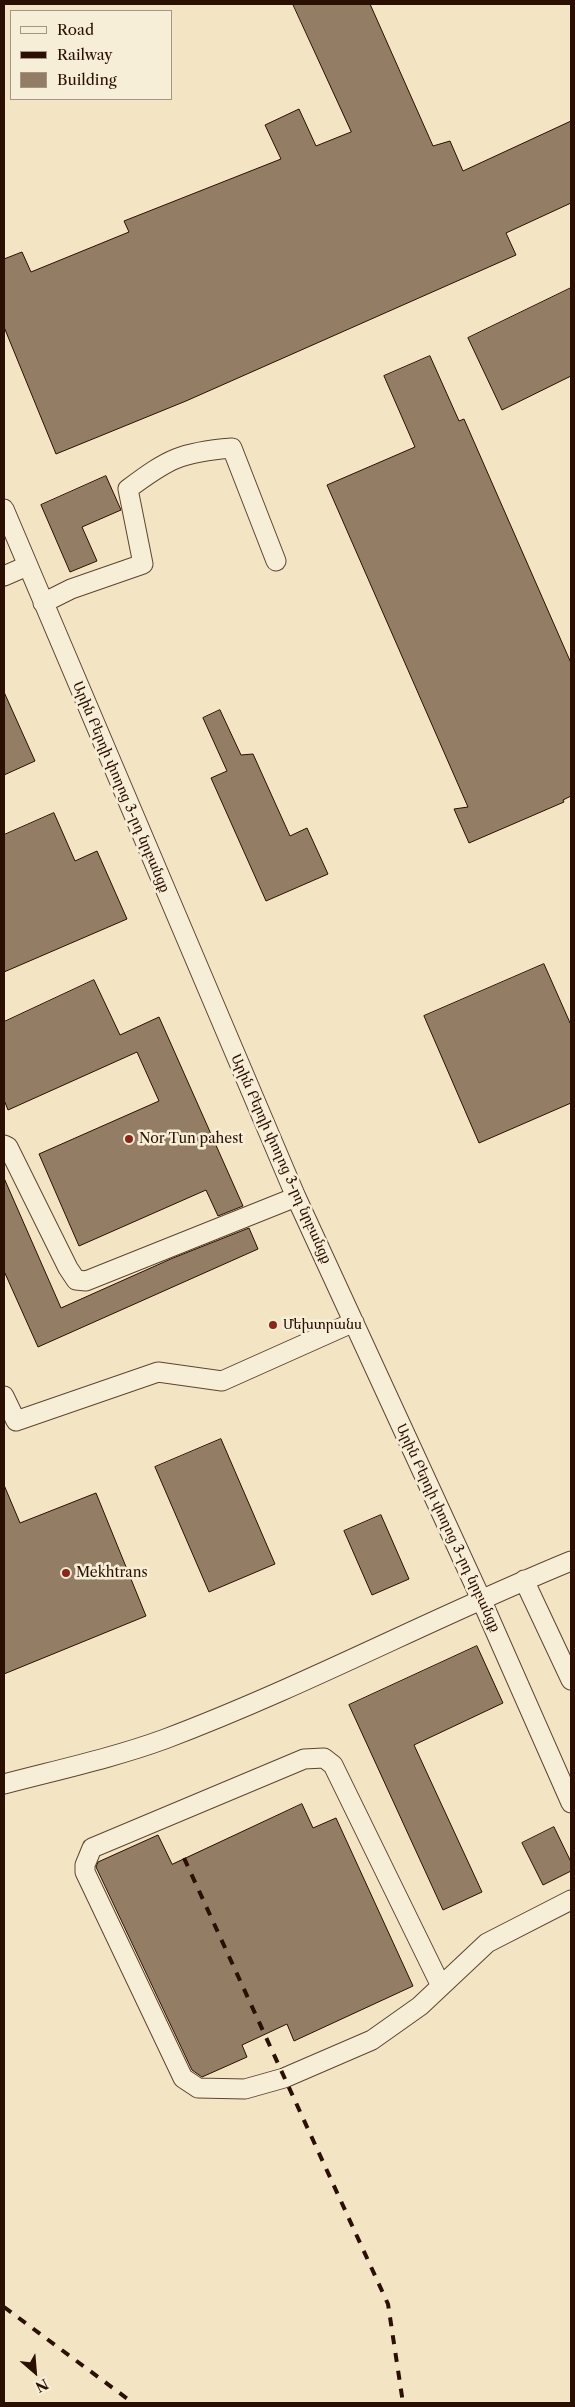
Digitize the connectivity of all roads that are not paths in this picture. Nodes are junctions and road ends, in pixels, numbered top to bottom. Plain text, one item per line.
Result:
1 (4, 510) edge
2 (276, 561) dead end
3 (27, 566) junction
4 (4, 576) edge
5 (43, 603) junction
6 (4, 1145) edge
7 (296, 1197) junction
8 (354, 1322) junction
9 (4, 1396) edge
10 (571, 1561) edge
11 (524, 1580) junction
12 (481, 1598) junction
13 (571, 1680) edge
14 (4, 1784) edge
15 (571, 1803) edge
16 (571, 1900) edge
17 (441, 1986) junction

1 - 3 street, Արին Բերդի փողոց 3-րդ նրբանցք
2 - 5 street
3 - 4 street
3 - 5 street, Արին Բերդի փողոց 3-րդ նրբանցք
5 - 7 street, Արին Բերդի փողոց 3-րդ նրբանցք
6 - 7 street
7 - 8 street, Արին Բերդի փողոց 3-րդ նրբանցք
8 - 9 street
8 - 12 street, Արին Բերդի փողոց 3-րդ նրբանցք
10 - 11 street
11 - 12 street
11 - 13 street
12 - 14 street
12 - 15 street, Արին Բերդի փողոց 3-րդ նրբանցք
16 - 17 street
17 - 17 street

